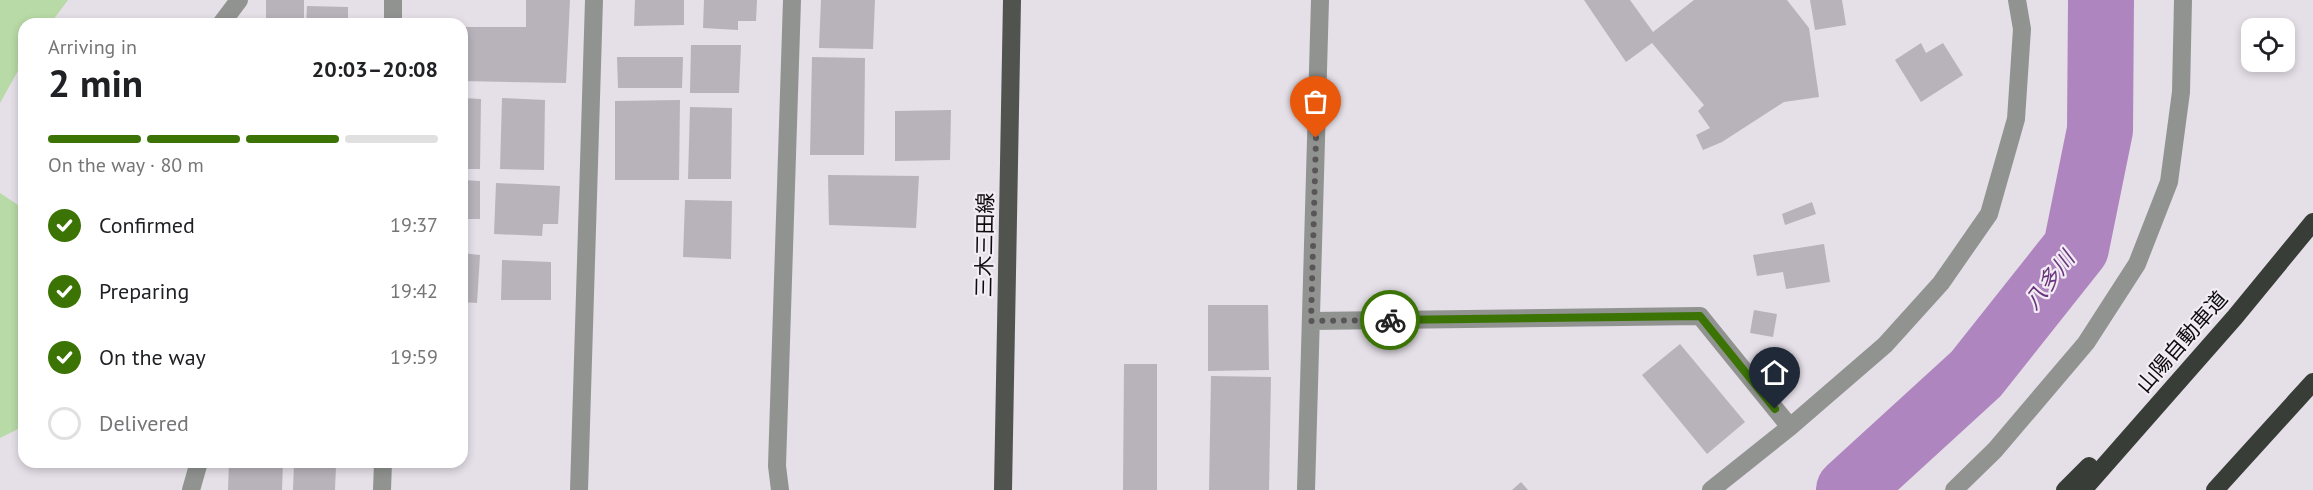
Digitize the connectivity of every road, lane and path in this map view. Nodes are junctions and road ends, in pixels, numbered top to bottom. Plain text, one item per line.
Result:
1 (239, 0) edge
2 (393, 0) edge
3 (594, 0) edge
4 (792, 0) edge
5 (1012, 0) edge
6 (1320, 0) edge
7 (2017, 0) edge
8 (2183, 0) edge
9 (226, 18) edge
10 (393, 18) edge
11 (2313, 222) edge
12 (2235, 317) junction
13 (1311, 321) junction
14 (2310, 385) edge
15 (1790, 428) junction
16 (197, 468) edge
17 (383, 468) edge
18 (191, 490) edge
19 (382, 490) edge
20 (579, 490) edge
21 (780, 490) edge
22 (1003, 490) edge
23 (1306, 490) edge
24 (1712, 490) edge
25 (1954, 490) edge
26 (2065, 490) edge
27 (2083, 490) edge
28 (2215, 490) edge
29 (2228, 490) edge

1 - 9 street
2 - 10 street
3 - 20 street
4 - 21 street
5 - 22 main road, 三木三田線
6 - 13 street
7 - 15 street
8 - 25 street
11 - 12 highway, 山陽自動車道
12 - 26 highway
12 - 27 highway, 山陽自動車道
13 - 15 street
13 - 23 street
14 - 28 highway
14 - 29 highway
15 - 24 street
16 - 18 street
17 - 19 street

